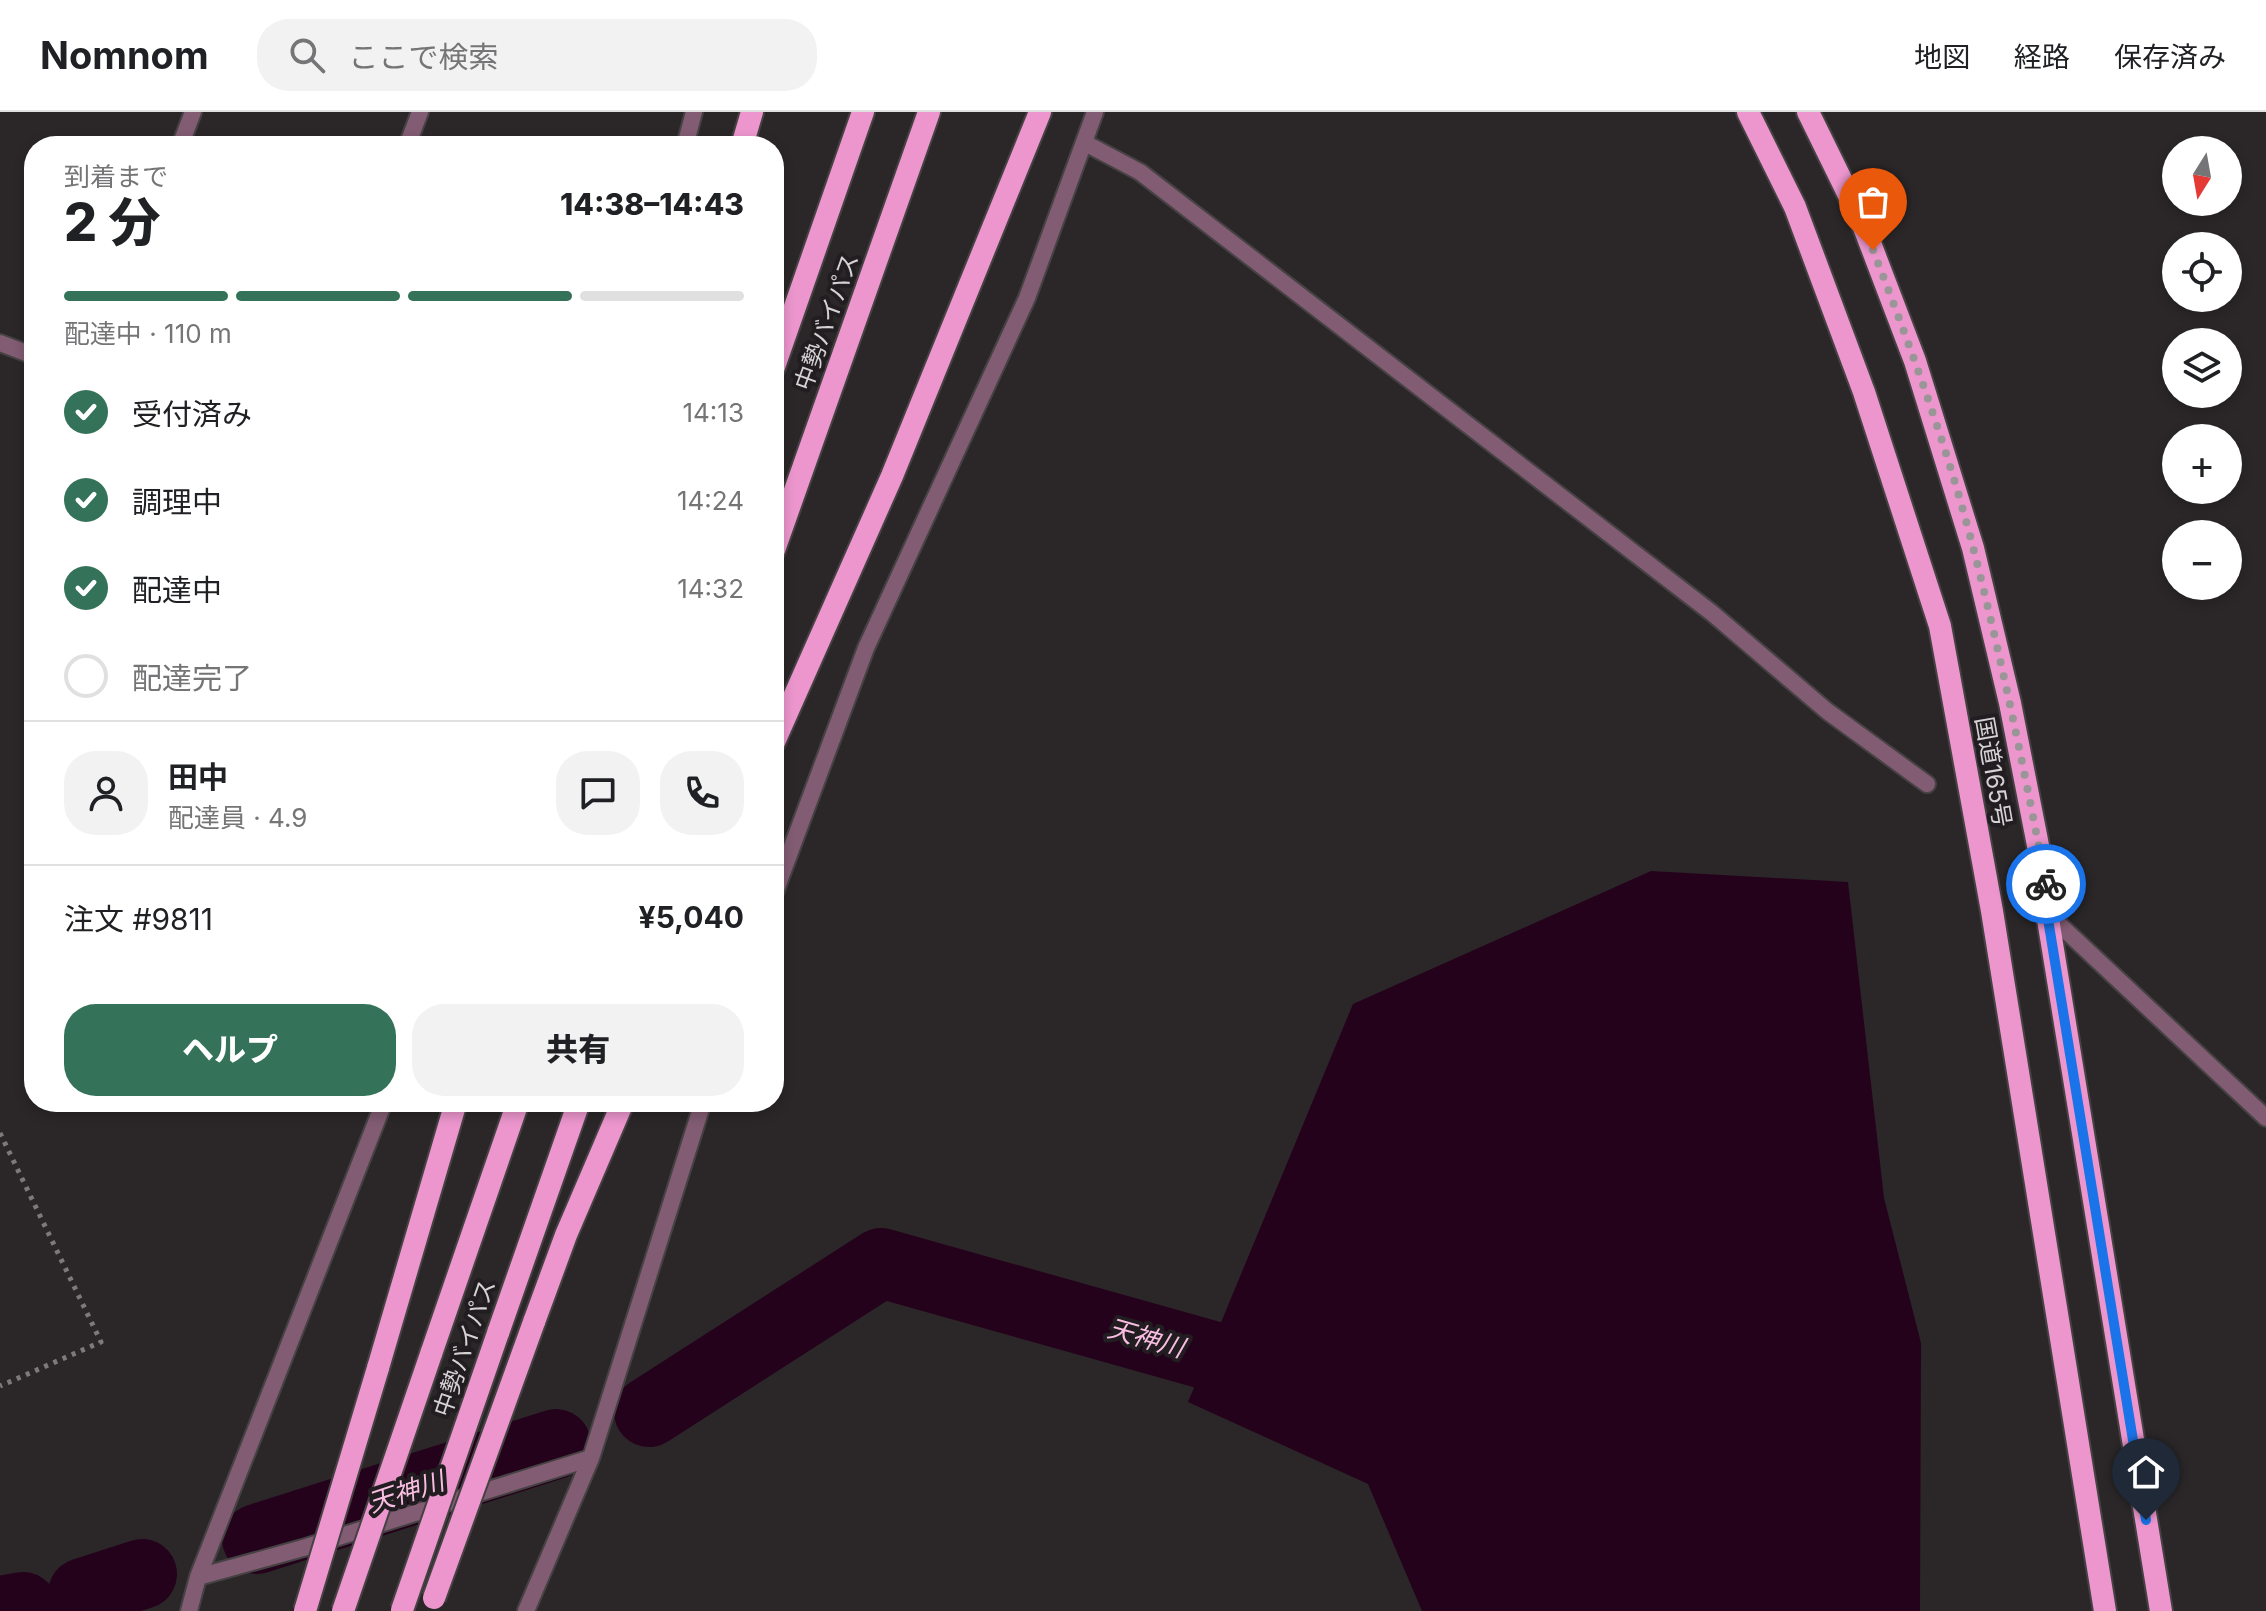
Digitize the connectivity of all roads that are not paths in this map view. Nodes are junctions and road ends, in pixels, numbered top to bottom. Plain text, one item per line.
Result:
1 (193, 112) edge
2 (420, 112) edge
3 (694, 112) edge
4 (752, 112) edge
5 (863, 112) edge
6 (929, 112) edge
7 (1040, 112) edge
8 (1095, 112) edge
9 (1748, 112) edge
10 (1808, 112) edge
11 (184, 136) edge
12 (411, 136) edge
13 (688, 136) edge
14 (745, 136) edge
15 (1085, 143) junction
16 (784, 338) edge
17 (0, 343) edge
18 (24, 352) edge
19 (784, 522) edge
20 (784, 719) edge
21 (1927, 784) dead end
22 (784, 868) edge
23 (2047, 913) junction
24 (380, 1112) edge
25 (453, 1112) edge
26 (515, 1112) edge
27 (575, 1112) edge
28 (619, 1112) edge
29 (700, 1112) edge
30 (2266, 1118) edge
31 (591, 1458) junction
32 (198, 1577) junction
33 (401, 1610) edge
34 (189, 1611) edge
35 (305, 1611) edge
36 (343, 1611) edge
37 (429, 1611) edge
38 (526, 1611) edge
39 (2105, 1611) edge
40 (2161, 1611) edge

1 - 11 street
2 - 12 street
3 - 13 street
4 - 14 highway
5 - 16 highway, 中勢バイパス
6 - 19 highway, 中勢バイパス
7 - 20 highway
8 - 15 street
9 - 39 highway, 国道165号
10 - 23 highway, 国道165号
15 - 21 street
15 - 22 street
17 - 18 street
23 - 30 street
23 - 40 highway, 国道165号
24 - 32 street
25 - 35 highway, bridge
26 - 36 highway, 中勢バイパス, bridge
27 - 33 highway, 中勢バイパス, bridge
28 - 37 highway, bridge
29 - 31 street
31 - 32 street
31 - 38 street
32 - 34 street

